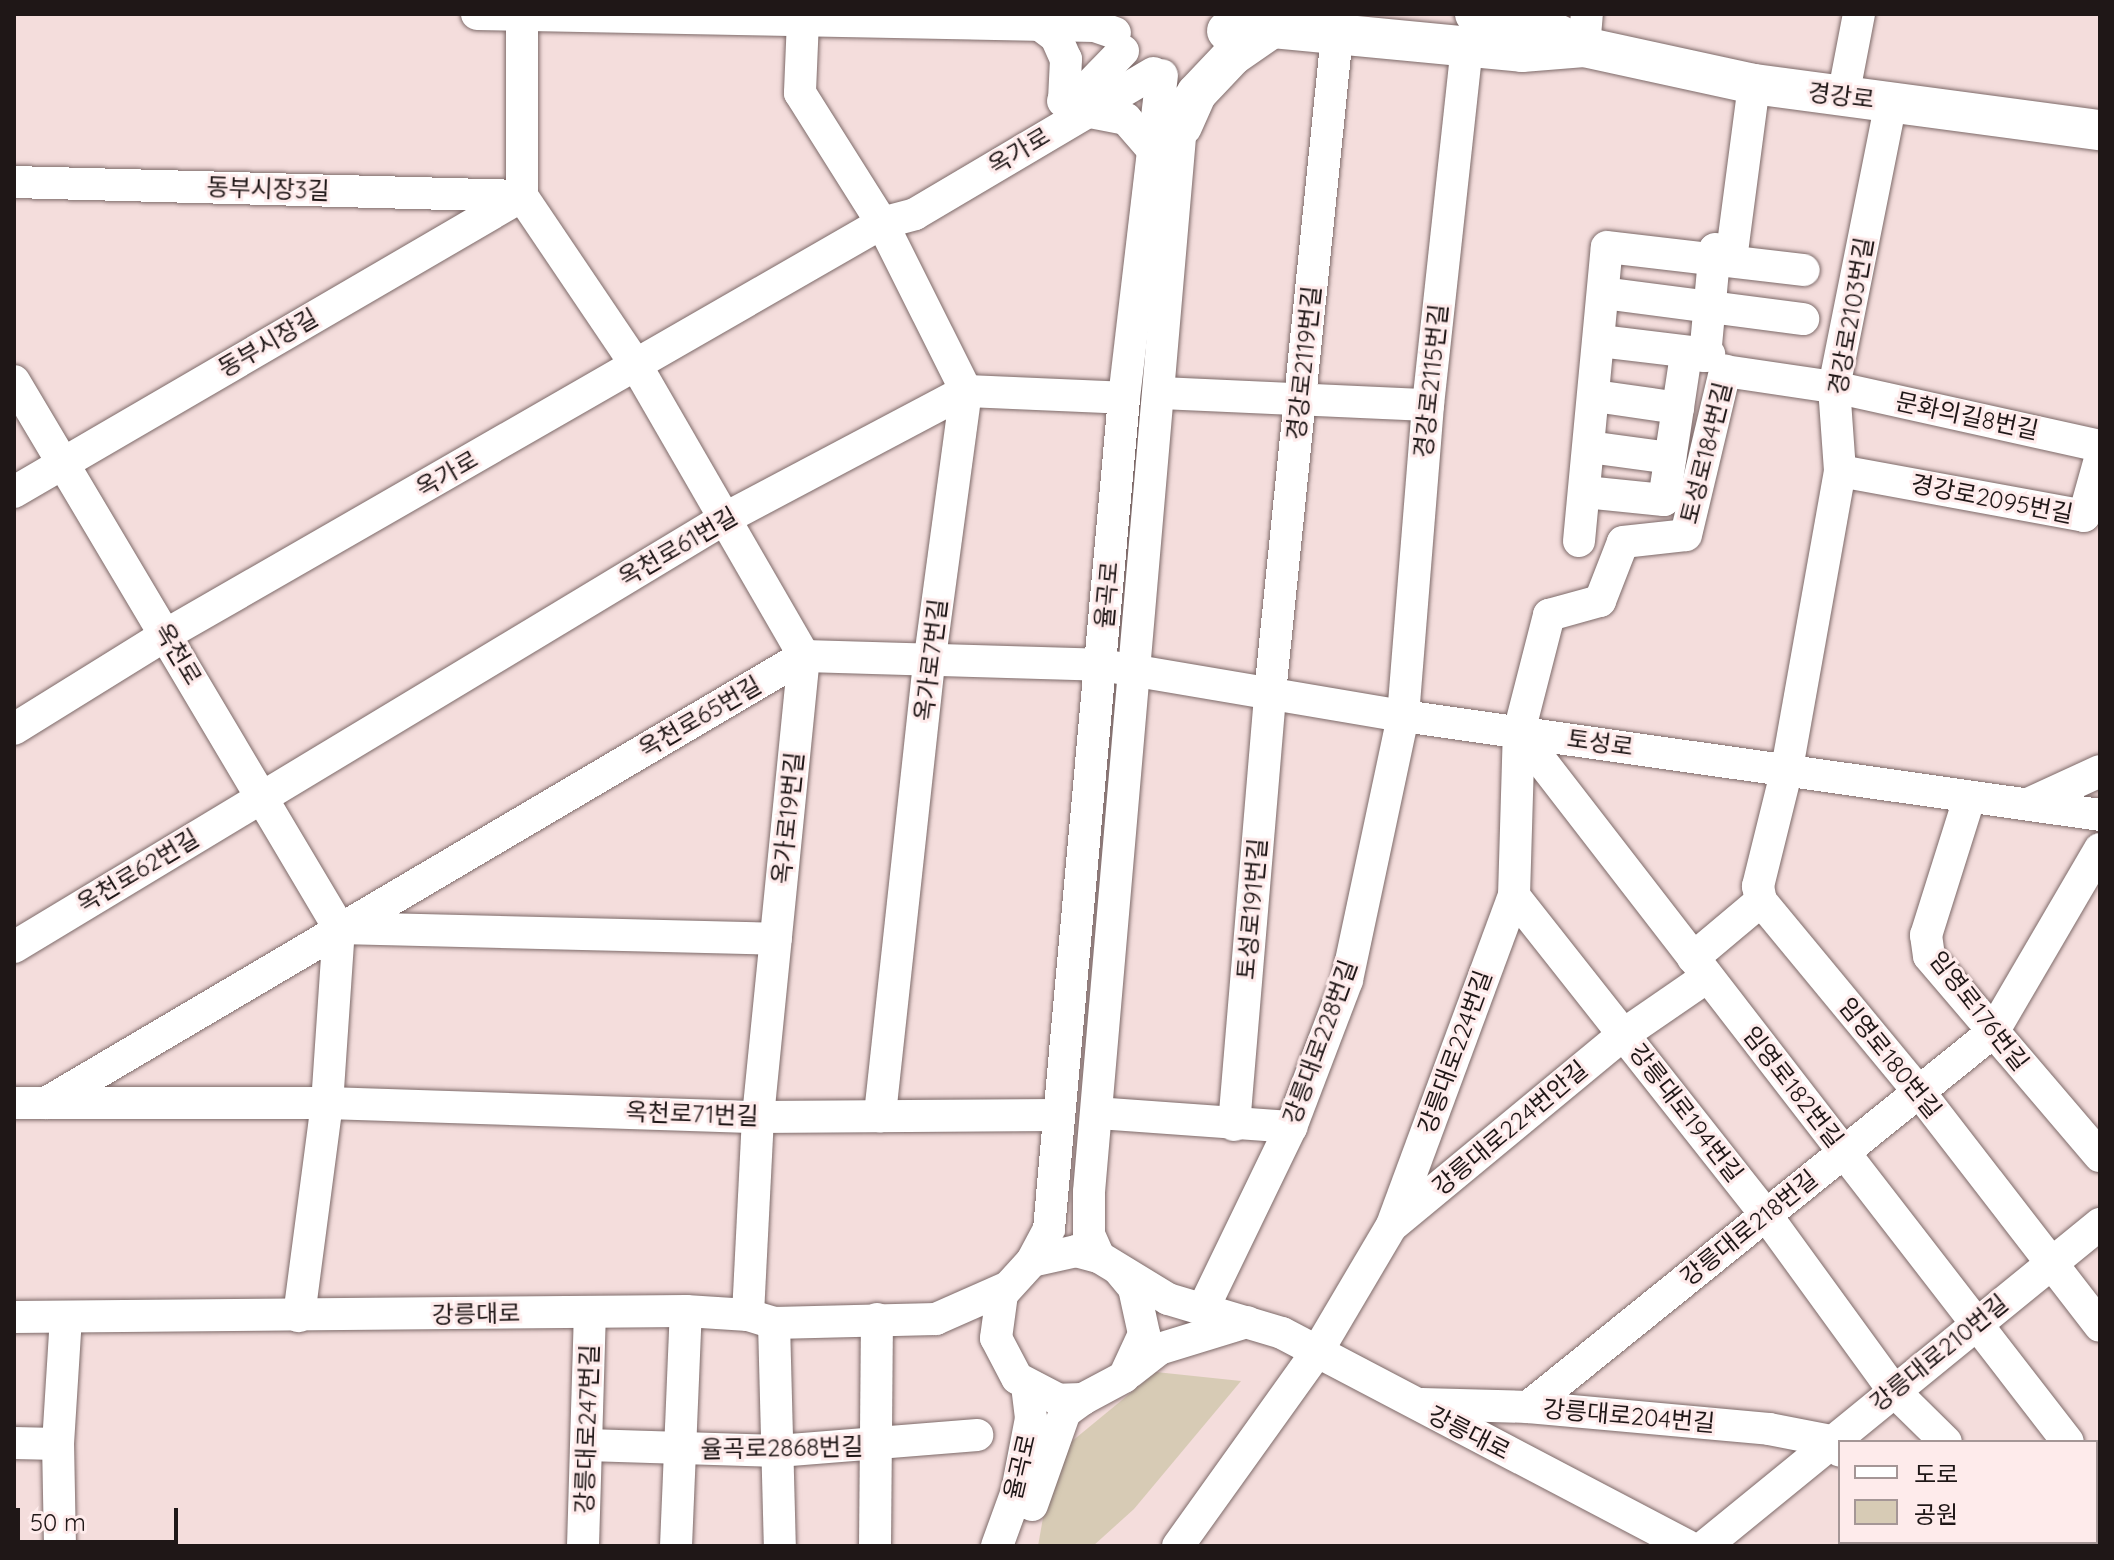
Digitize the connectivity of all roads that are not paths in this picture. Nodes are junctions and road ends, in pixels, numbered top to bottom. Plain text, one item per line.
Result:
1 (477, 14) edge
2 (1859, 14) edge
3 (522, 15) edge
4 (1526, 16) edge
5 (803, 20) junction
6 (1227, 23) edge
7 (1040, 25) junction
8 (1273, 28) junction
9 (1471, 30) edge
10 (1586, 30) edge
11 (1117, 33) edge
12 (1337, 34) junction
13 (1169, 74) junction
14 (1754, 84) junction
15 (1843, 97) junction
16 (1891, 102) junction
17 (1074, 106) junction
18 (2100, 130) edge
19 (1167, 138) junction
20 (14, 182) edge
21 (522, 196) junction
22 (882, 223) junction
23 (1714, 260) junction
24 (1804, 270) dead end
25 (1603, 293) junction
26 (1713, 306) junction
27 (1803, 319) dead end
28 (1600, 341) junction
29 (1705, 353) junction
30 (1796, 364) dead end
31 (636, 365) junction
32 (14, 381) edge
33 (1834, 387) junction
34 (966, 391) junction
35 (1161, 393) junction
36 (1301, 395) junction
37 (1595, 396) junction
38 (1124, 398) junction
39 (1428, 405) junction
40 (1678, 408) junction
41 (2100, 446) edge
42 (1589, 447) junction
43 (1670, 458) junction
44 (2100, 459) edge
45 (60, 464) junction
46 (1840, 471) junction
47 (14, 492) edge
48 (1585, 492) junction
49 (722, 520) junction
50 (2092, 521) edge
51 (1579, 541) dead end
52 (167, 634) junction
53 (804, 656) junction
54 (929, 663) junction
55 (1101, 665) junction
56 (1137, 669) junction
57 (1270, 693) junction
58 (1403, 716) junction
59 (14, 729) edge
60 (1519, 732) junction
61 (1787, 769) junction
62 (2100, 771) edge
63 (261, 796) junction
64 (1969, 799) junction
65 (2028, 804) junction
66 (2100, 815) edge
67 (2100, 849) edge
68 (1514, 896) junction
69 (1761, 901) junction
70 (339, 928) junction
71 (776, 939) junction
72 (14, 947) edge
73 (1700, 968) junction
74 (1993, 1032) junction
75 (1624, 1034) junction
76 (1920, 1093) junction
77 (14, 1103) edge
78 (46, 1103) junction
79 (327, 1103) junction
80 (1097, 1113) junction
81 (1056, 1115) junction
82 (880, 1116) junction
83 (758, 1117) junction
84 (1234, 1125) junction
85 (1291, 1127) junction
86 (1843, 1151) junction
87 (2100, 1156) edge
88 (1766, 1215) junction
89 (2100, 1224) edge
90 (1392, 1225) junction
91 (2050, 1260) junction
92 (1032, 1261) junction
93 (1109, 1263) junction
94 (1006, 1288) junction
95 (1204, 1307) junction
96 (686, 1311) junction
97 (590, 1313) junction
98 (299, 1316) junction
99 (14, 1317) edge
100 (66, 1318) junction
101 (761, 1319) junction
102 (877, 1319) junction
103 (936, 1319) junction
104 (1250, 1321) junction
105 (1979, 1323) junction
106 (2100, 1326) edge
107 (1317, 1352) junction
108 (1003, 1360) junction
109 (1124, 1377) junction
110 (1027, 1386) junction
111 (1893, 1390) junction
112 (1083, 1399) junction
113 (1411, 1403) junction
114 (1528, 1407) junction
115 (977, 1435) dead end
116 (1842, 1440) edge
117 (1944, 1440) edge
118 (2067, 1440) edge
119 (14, 1443) edge
120 (58, 1444) junction
121 (587, 1445) junction
122 (1836, 1446) edge
123 (877, 1447) junction
124 (677, 1448) junction
125 (778, 1451) junction
126 (1181, 1545) edge
127 (60, 1546) edge
128 (583, 1546) edge
129 (676, 1546) edge
130 (780, 1546) edge
131 (875, 1546) edge
132 (997, 1546) edge
133 (1018, 1546) edge
134 (1688, 1546) edge
135 (1705, 1546) edge

1 - 3 street
2 - 15 street
3 - 5 street
3 - 21 street
4 - 9 main road, 경강로
4 - 10 main road, 경강로
5 - 7 street
5 - 22 street
6 - 8 main road, 경강로
6 - 13 street, 옥가로
7 - 11 street
7 - 17 street
8 - 12 main road, 경강로
8 - 19 main road
9 - 10 main road, 경강로
9 - 12 main road, 경강로
9 - 39 street, 경강로2115번길
10 - 14 main road, 경강로
11 - 13 street
11 - 17 street, 옥가로
12 - 36 street, 경강로2119번길
13 - 17 street, 옥가로
13 - 19 street
14 - 15 main road, 경강로
14 - 23 street
15 - 16 main road, 경강로
16 - 18 main road, 경강로
16 - 33 street, 경강로2103번길
17 - 19 street
17 - 22 street, 옥가로
19 - 35 street
19 - 38 street, 율곡로
20 - 21 street, 동부시장3길
21 - 31 street
21 - 45 street, 동부시장길
22 - 31 street, 옥가로
22 - 34 street
23 - 24 street
23 - 25 street
23 - 26 street
25 - 26 street
25 - 28 street
26 - 27 street
26 - 29 street
28 - 29 street
28 - 37 street
29 - 30 street
29 - 40 street
31 - 49 street
31 - 52 street, 옥가로
32 - 45 street, 옥천로
33 - 41 street, 문화의길8번길
33 - 46 street, 경강로2103번길
33 - 60 street, 토성로184번길
34 - 38 street
34 - 49 street, 옥천로61번길
34 - 54 street, 옥가로7번길
35 - 36 street
35 - 56 street
36 - 39 street
36 - 57 street, 경강로2119번길
37 - 40 street
37 - 42 street
38 - 55 street, 율곡로
39 - 58 street, 경강로2115번길
40 - 43 street
42 - 43 street
42 - 48 street
43 - 48 street
44 - 50 street, 경강로2095번길
45 - 47 street, 동부시장길
45 - 52 street, 옥천로
46 - 50 street, 경강로2095번길
46 - 61 street, 경강로2103번길
48 - 51 street
49 - 53 street
49 - 63 street, 옥천로61번길
52 - 59 street, 옥가로
52 - 63 street, 옥천로
53 - 54 street
53 - 70 street, 옥천로65번길
53 - 71 street, 옥가로19번길
54 - 55 street
54 - 82 street, 옥가로7번길
55 - 56 street, 토성로
55 - 81 street, 율곡로
56 - 57 street, 토성로
56 - 80 street
57 - 58 street, 토성로
57 - 84 street, 토성로191번길
58 - 60 street, 토성로
58 - 85 street, 강릉대로228번길
60 - 61 street, 토성로
60 - 68 street, 강릉대로224번길
60 - 73 street, 임영로182번길
61 - 64 street, 토성로
61 - 69 street
62 - 65 street
63 - 70 street, 옥천로
63 - 72 street, 옥천로62번길
64 - 65 street, 토성로
64 - 74 street, 임영로176번길
65 - 66 street, 토성로
67 - 74 street, 강릉대로218번길
68 - 75 street, 강릉대로194번길
68 - 90 street, 강릉대로224번길
69 - 73 street, 강릉대로224번안길
69 - 76 street, 임영로180번길
70 - 71 street
70 - 78 street
70 - 79 street
71 - 83 street, 옥가로19번길
73 - 75 street, 강릉대로224번안길
73 - 86 street, 임영로182번길
74 - 76 street, 강릉대로218번길
74 - 87 street, 임영로176번길
75 - 88 street, 강릉대로194번길
75 - 90 street, 강릉대로224번안길
76 - 86 street, 강릉대로218번길
76 - 91 street, 임영로180번길
77 - 78 street
78 - 79 street
79 - 83 street, 옥천로71번길
79 - 98 street
80 - 84 street
80 - 93 street
81 - 82 street, 옥천로71번길
81 - 92 street, 율곡로
82 - 83 street, 옥천로71번길
83 - 101 street, 옥가로19번길
84 - 85 street
85 - 95 street, 강릉대로228번길
86 - 88 street, 강릉대로218번길
86 - 105 street, 임영로182번길
88 - 111 street, 강릉대로194번길
88 - 114 street, 강릉대로218번길
89 - 91 street, 강릉대로210번길
90 - 107 street, 강릉대로224번길
91 - 105 street, 강릉대로210번길
91 - 106 street, 임영로180번길
92 - 93 street
92 - 94 street
93 - 95 street, 강릉대로
93 - 109 street
94 - 103 street
94 - 108 street
95 - 104 street, 강릉대로
96 - 97 street, 강릉대로
96 - 101 street, 강릉대로
96 - 124 street
97 - 98 street, 강릉대로
97 - 121 street, 강릉대로247번길
98 - 100 street, 강릉대로
99 - 100 street, 강릉대로
100 - 120 street
101 - 102 street, 강릉대로
101 - 125 street, 옥가로19번길
102 - 103 street, 강릉대로
102 - 123 street
103 - 108 street
104 - 107 street, 강릉대로
104 - 109 street
105 - 111 street, 강릉대로210번길
105 - 118 street, 임영로182번길
107 - 113 street, 강릉대로
107 - 126 street, 강릉대로224번길
108 - 110 street
109 - 112 street
110 - 112 street
110 - 132 street, 율곡로
111 - 116 street, 강릉대로210번길
111 - 117 street, 강릉대로194번길
112 - 133 street, 율곡로
113 - 114 street, 강릉대로204번길
113 - 134 street, 강릉대로
114 - 122 street, 강릉대로204번길
115 - 123 street, 율곡로2868번길
119 - 120 street
120 - 127 street
121 - 124 street, 율곡로2868번길
121 - 128 street, 강릉대로247번길
122 - 135 street, 강릉대로210번길
123 - 125 street, 율곡로2868번길
123 - 131 street
124 - 125 street, 율곡로2868번길
124 - 129 street
125 - 130 street, 옥가로19번길

